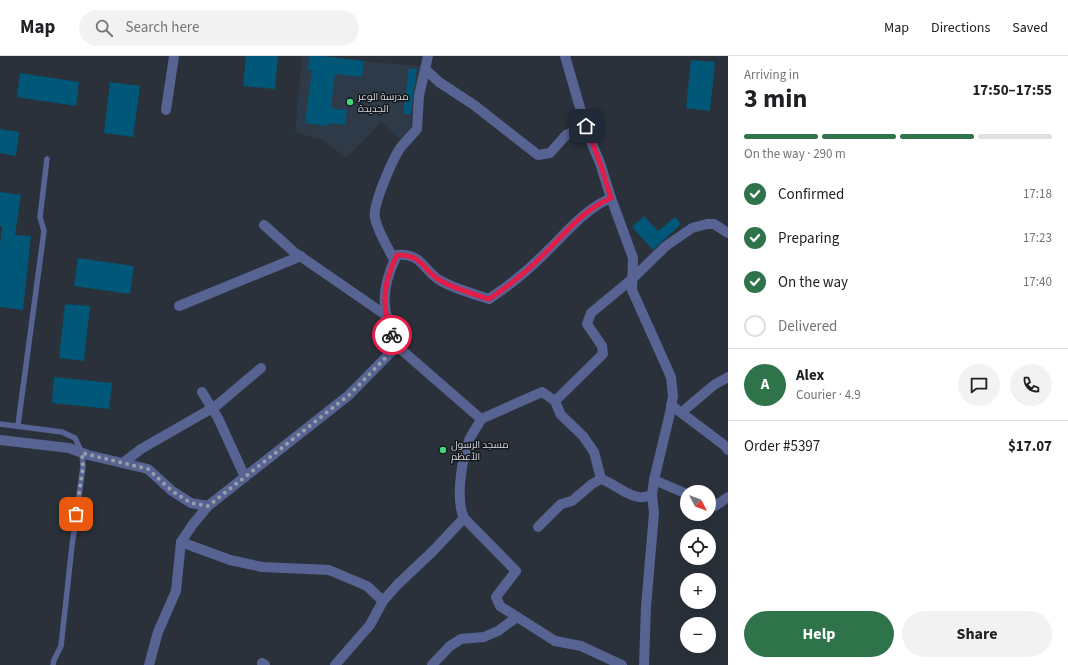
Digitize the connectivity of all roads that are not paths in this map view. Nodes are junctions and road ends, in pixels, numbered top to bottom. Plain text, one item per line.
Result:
1 (174, 56) edge
2 (428, 56) edge
3 (565, 56) edge
4 (425, 69) junction
5 (166, 110) dead end
6 (586, 126) junction
7 (47, 159) dead end
8 (611, 198) junction
9 (264, 225) dead end
10 (728, 233) edge
11 (301, 256) junction
12 (394, 260) junction
13 (632, 279) junction
14 (179, 306) dead end
15 (387, 316) junction
16 (397, 346) junction
17 (261, 368) dead end
18 (728, 376) edge
19 (202, 392) dead end
20 (555, 401) junction
21 (671, 405) junction
22 (212, 409) junction
23 (682, 412) junction
24 (481, 419) junction
25 (0, 424) edge
26 (18, 425) junction
27 (0, 440) edge
28 (728, 450) edge
29 (82, 453) junction
30 (124, 462) junction
31 (245, 477) junction
32 (601, 479) junction
33 (654, 480) junction
34 (680, 491) edge
35 (652, 495) junction
36 (728, 496) edge
37 (716, 505) edge
38 (208, 506) junction
39 (464, 518) junction
40 (538, 527) dead end
41 (181, 542) junction
42 (383, 601) junction
43 (516, 617) junction
44 (53, 665) edge
45 (149, 665) edge
46 (335, 665) edge
47 (432, 665) edge
48 (622, 665) edge
49 (644, 665) edge

1 - 5 street
2 - 4 street
3 - 6 street
4 - 6 street
4 - 12 street
6 - 8 street
7 - 26 lane
8 - 12 street
8 - 13 street
9 - 11 street
10 - 13 street
11 - 14 street
11 - 15 street
12 - 15 street
13 - 20 street
13 - 21 street
15 - 16 street
16 - 24 street
16 - 31 street
17 - 22 street
18 - 23 street
19 - 22 street
20 - 24 street
20 - 32 street
21 - 23 street
21 - 33 street
22 - 30 street
22 - 31 street
23 - 28 street
24 - 39 street
25 - 26 lane
26 - 29 lane
27 - 29 street
29 - 30 street
29 - 44 lane
30 - 38 street
31 - 38 street
32 - 35 street
32 - 40 street
33 - 34 street
33 - 35 street
35 - 49 street
36 - 37 street
38 - 41 street
39 - 42 street
39 - 43 street
41 - 42 street
41 - 45 street
42 - 46 street
43 - 47 street
43 - 48 street

